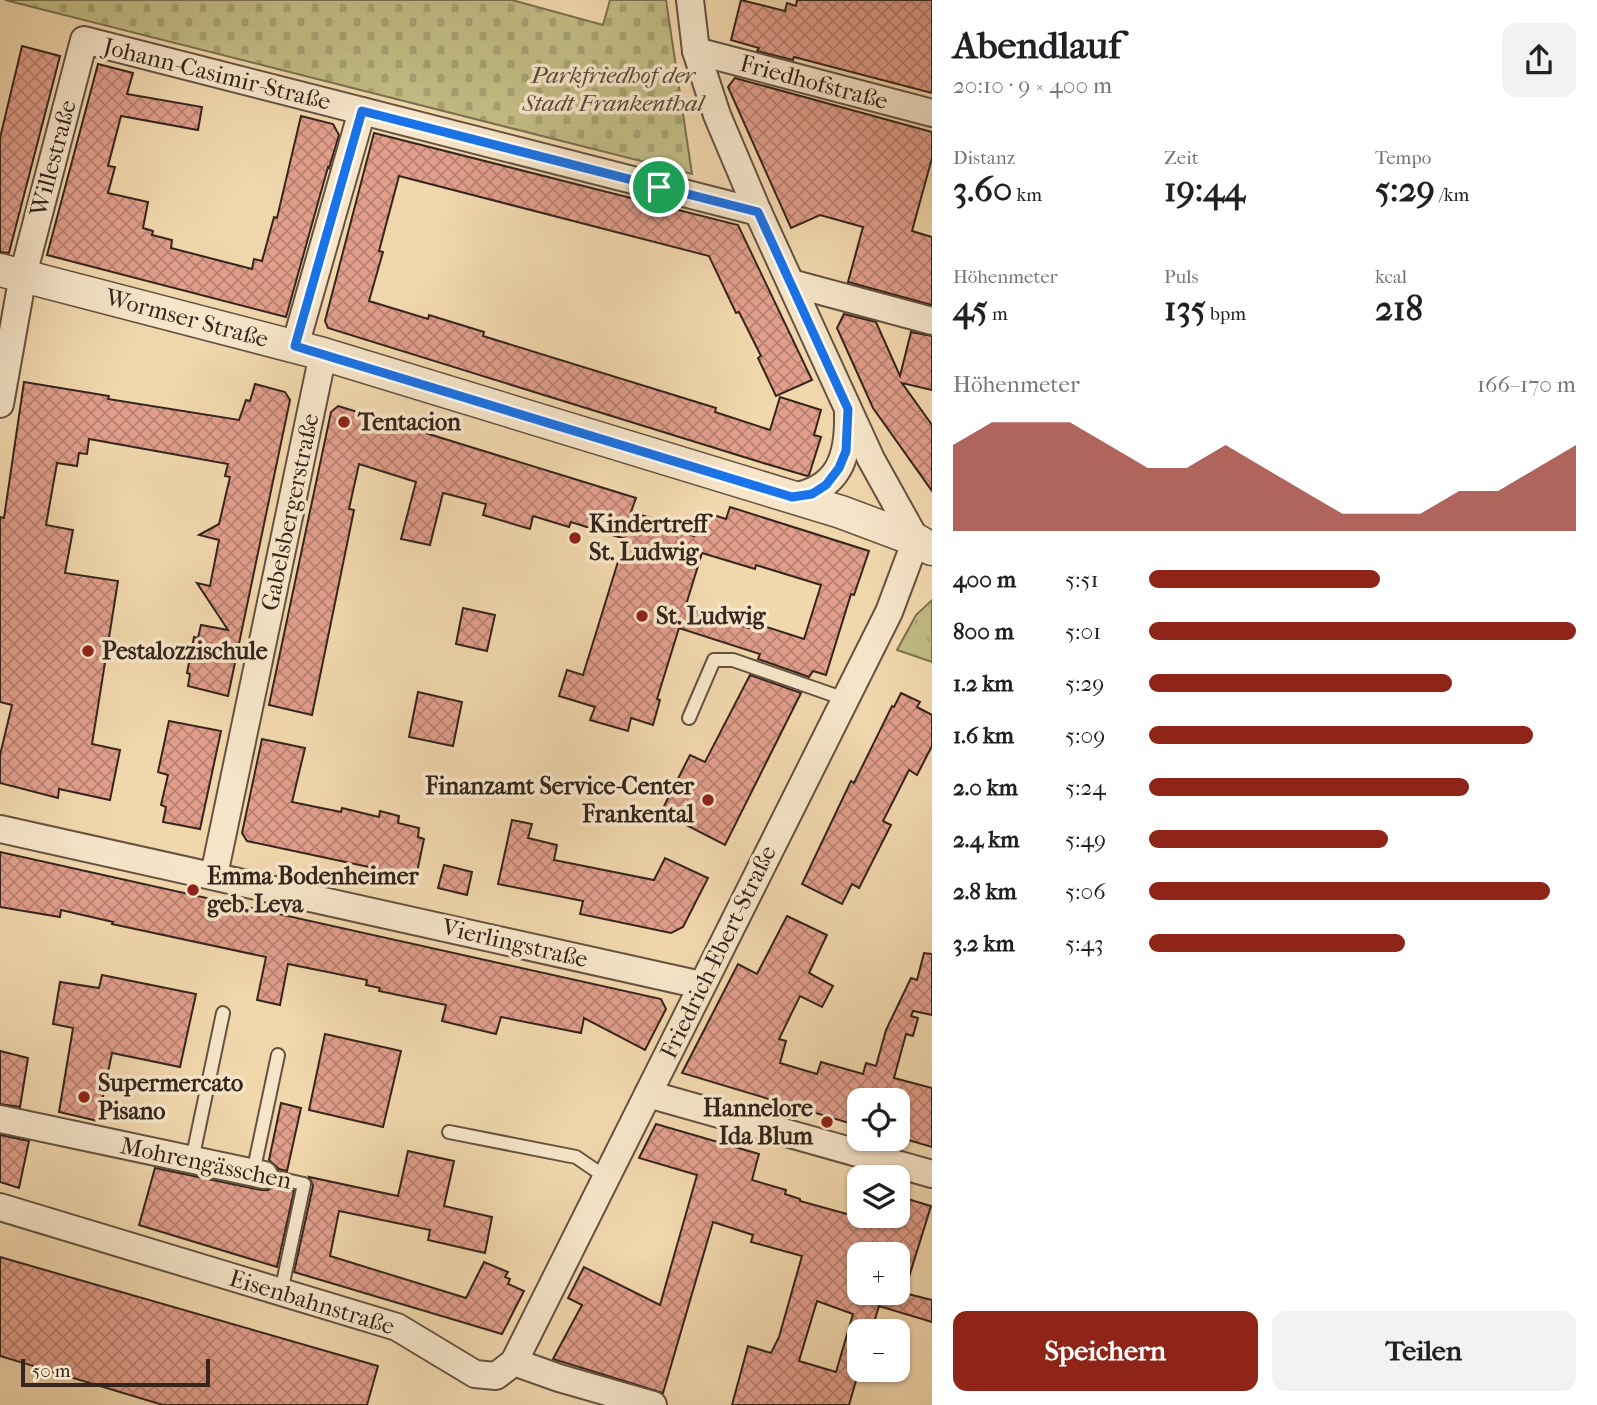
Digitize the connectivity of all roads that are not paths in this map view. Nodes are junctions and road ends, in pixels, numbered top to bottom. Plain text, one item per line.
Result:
1 (690, 0) edge
2 (84, 40) joint
3 (696, 51) junction
4 (362, 111) junction
5 (932, 113) edge
6 (758, 212) junction
7 (11, 272) edge
8 (792, 283) junction
9 (932, 321) edge
10 (309, 350) junction
11 (0, 404) edge
12 (848, 409) junction
13 (792, 497) junction
14 (924, 544) edge
15 (845, 699) junction
16 (689, 718) dead end
17 (0, 829) edge
18 (214, 875) junction
19 (701, 985) junction
20 (223, 1013) dead end
21 (278, 1055) dead end
22 (648, 1094) junction
23 (0, 1119) edge
24 (449, 1132) dead end
25 (192, 1160) junction
26 (258, 1174) junction
27 (932, 1174) edge
28 (607, 1178) junction
29 (0, 1207) edge
30 (281, 1292) junction
31 (514, 1362) junction
32 (653, 1405) edge

1 - 3 street
2 - 4 street, Johann-Casimir-Straße
2 - 7 street, Willestraße
3 - 5 street, Friedhofstraße
3 - 6 street
4 - 6 street, Johann-Casimir-Straße
4 - 10 street, Gabelsbergerstraße
6 - 8 street
7 - 10 street, Wormser Straße
7 - 11 street, Willestraße
8 - 9 street
8 - 12 street
10 - 13 street, Wormser Straße
10 - 18 street, Gabelsbergerstraße
12 - 13 street
12 - 14 street
13 - 14 street, Wormser Straße
14 - 15 street, Friedrich-Ebert-Straße
15 - 16 lane
15 - 19 street, Friedrich-Ebert-Straße
17 - 18 street, Vierlingstraße
18 - 19 street, Vierlingstraße
19 - 22 street, Friedrich-Ebert-Straße
20 - 25 lane
21 - 26 lane
22 - 27 street
22 - 28 street, Friedrich-Ebert-Straße
23 - 25 street, Mohrengässchen
24 - 28 lane
25 - 26 street, Mohrengässchen
26 - 30 lane, Mohrengässchen
28 - 31 street, Friedrich-Ebert-Straße
29 - 30 street, Eisenbahnstraße
30 - 31 street, Eisenbahnstraße
31 - 32 street

